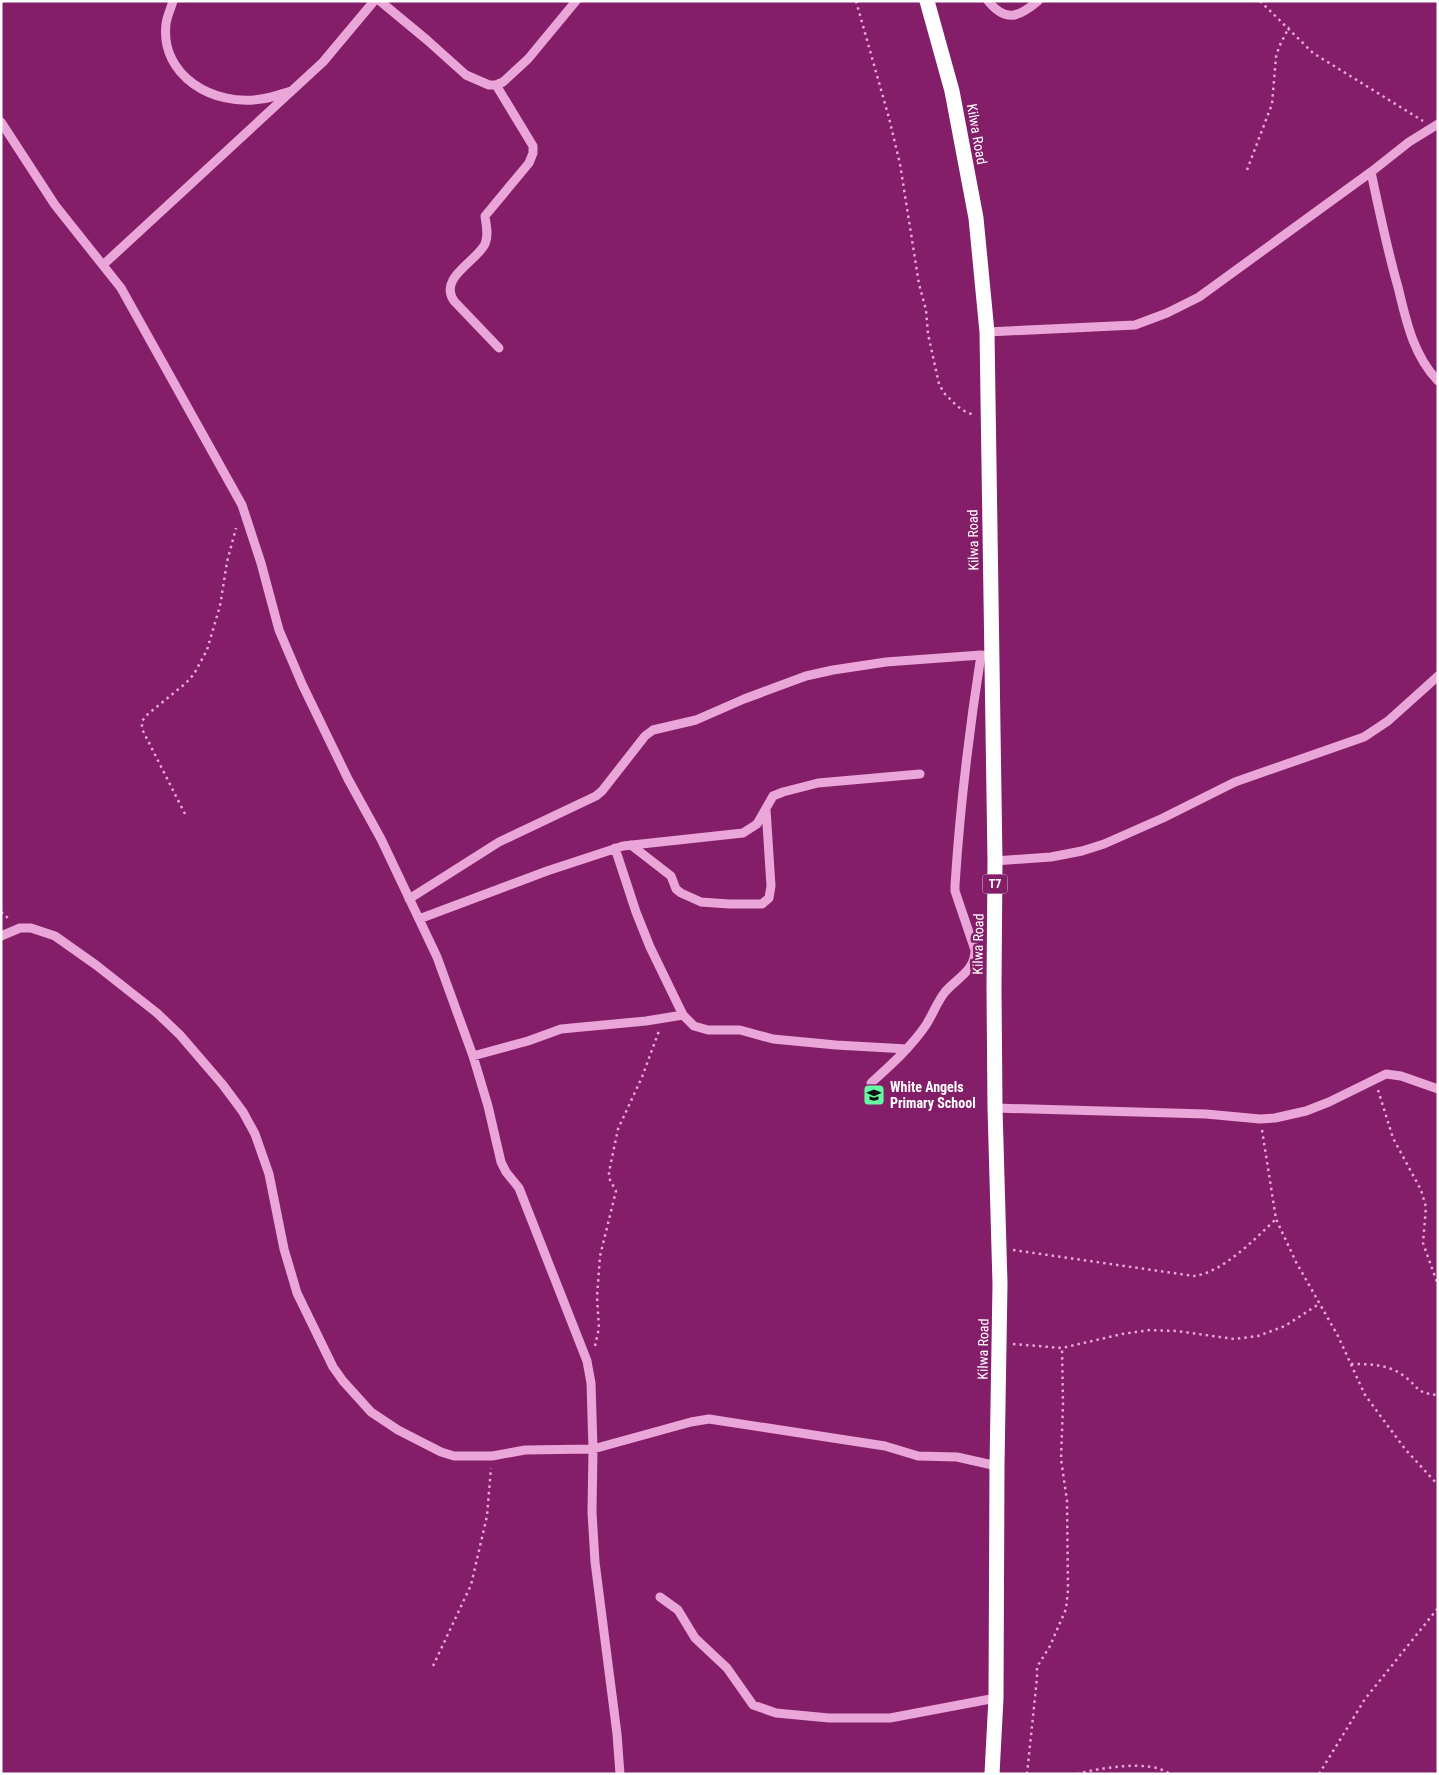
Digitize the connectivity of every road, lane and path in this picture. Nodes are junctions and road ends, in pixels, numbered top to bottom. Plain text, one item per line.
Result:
1 (173, 1) edge
2 (374, 1) edge
3 (380, 1) edge
4 (576, 1) edge
5 (856, 1) edge
6 (927, 1) edge
7 (988, 1) edge
8 (1038, 1) edge
9 (1262, 2) edge
10 (1288, 28) junction
11 (496, 85) junction
12 (293, 90) junction
13 (1, 122) edge
14 (1435, 126) edge
15 (1247, 170) dead end
16 (1370, 172) junction
17 (103, 265) junction
18 (987, 332) junction
19 (499, 348) dead end
20 (1438, 381) edge
21 (988, 418) junction
22 (242, 505) junction
23 (986, 656) junction
24 (1438, 676) edge
25 (920, 774) dead end
26 (766, 809) junction
27 (185, 814) dead end
28 (631, 845) junction
29 (615, 848) junction
30 (995, 861) junction
31 (409, 899) junction
32 (419, 919) junction
33 (1, 936) edge
34 (683, 1015) junction
35 (663, 1018) junction
36 (907, 1049) junction
37 (473, 1056) junction
38 (1374, 1079) junction
39 (871, 1083) dead end
40 (1438, 1089) edge
41 (995, 1108) junction
42 (1260, 1119) junction
43 (1276, 1219) junction
44 (999, 1248) junction
45 (1438, 1285) edge
46 (1319, 1304) junction
47 (999, 1343) junction
48 (1062, 1348) junction
49 (594, 1352) dead end
50 (1351, 1364) junction
51 (1438, 1395) edge
52 (593, 1449) junction
53 (492, 1456) junction
54 (997, 1466) junction
55 (1438, 1486) edge
56 (660, 1597) dead end
57 (1438, 1608) edge
58 (433, 1666) dead end
59 (996, 1698) junction
60 (620, 1774) edge
61 (992, 1774) edge
62 (1027, 1774) edge
63 (1077, 1774) edge
64 (1170, 1774) edge
65 (1319, 1774) edge

1 - 12 street
2 - 12 street
3 - 11 street
4 - 11 street
5 - 21 path
6 - 18 highway, Kilwa Road / T7
7 - 8 street
9 - 10 path
10 - 14 path
10 - 15 path
11 - 19 street
12 - 17 street
13 - 17 street
14 - 16 street
16 - 18 street
16 - 20 street
17 - 22 street
18 - 21 highway, Kilwa Road / T7
21 - 23 highway, Kilwa Road / T7
22 - 27 path
22 - 31 street
23 - 30 highway, Kilwa Road / T7
23 - 31 street
23 - 36 street
24 - 30 street
25 - 26 street
26 - 28 street
26 - 28 street
28 - 29 street
29 - 32 street
29 - 34 street
30 - 41 highway, Kilwa Road / T7
31 - 32 street
32 - 37 street
33 - 53 street
34 - 35 street
34 - 36 street
35 - 37 street
35 - 49 path
36 - 39 street
37 - 52 street
38 - 40 street
38 - 42 street
38 - 45 path
41 - 42 street
41 - 44 highway, Kilwa Road / T7
42 - 43 path
43 - 44 path
43 - 46 path
44 - 47 highway, Kilwa Road / T7
46 - 48 path
46 - 50 path
47 - 48 path
47 - 54 highway, Kilwa Road / T7
48 - 62 path
50 - 51 path
50 - 55 path
52 - 53 street
52 - 54 street
52 - 60 street
53 - 58 path
54 - 59 highway, Kilwa Road / T7
56 - 59 street
57 - 65 path
59 - 61 highway, Kilwa Road / T7
63 - 64 path

